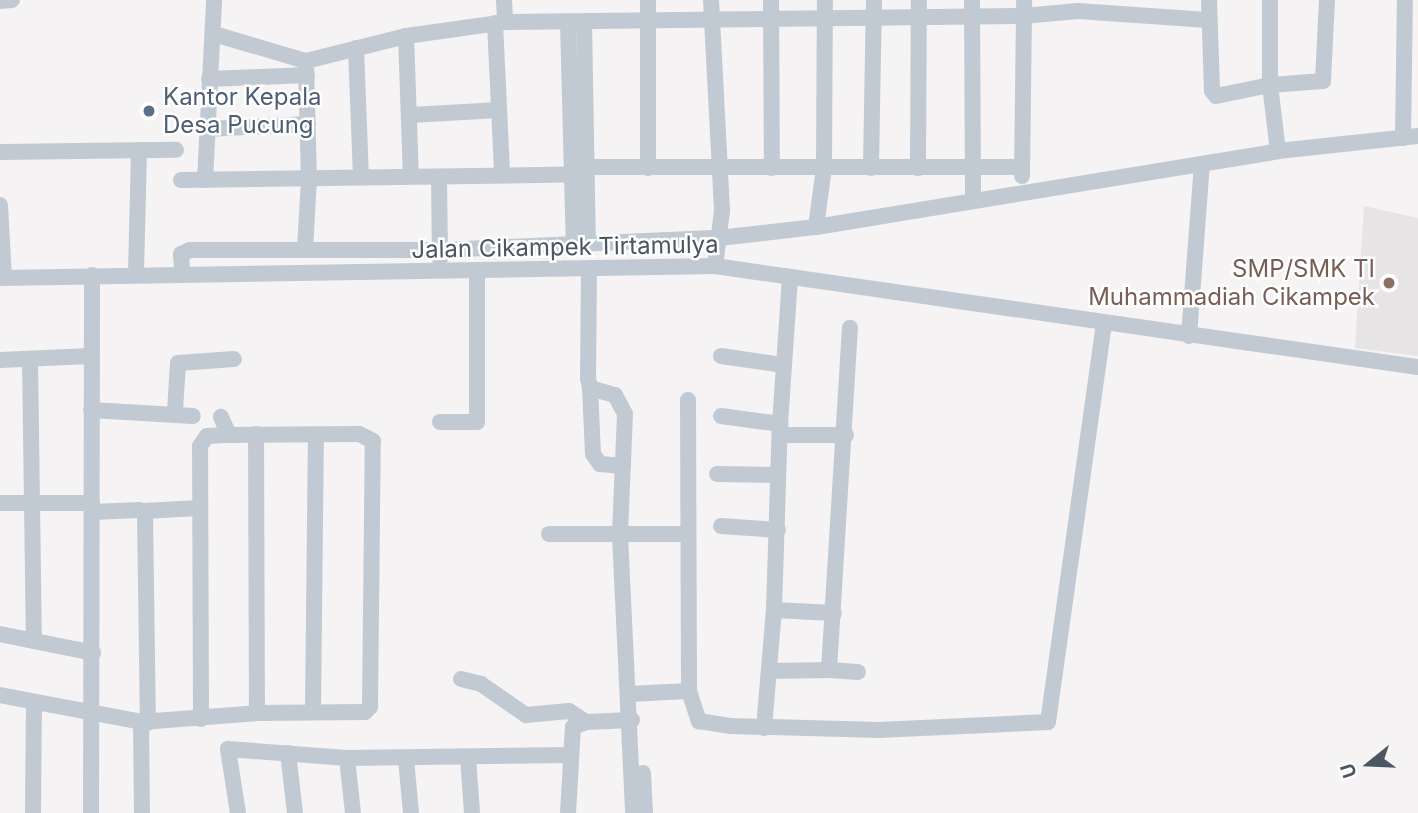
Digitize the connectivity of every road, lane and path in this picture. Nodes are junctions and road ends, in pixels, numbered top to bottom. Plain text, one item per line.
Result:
1 (12, 0) edge
2 (214, 0) edge
3 (504, 0) edge
4 (648, 0) edge
5 (711, 0) edge
6 (771, 0) edge
7 (972, 0) edge
8 (1209, 0) edge
9 (1270, 0) edge
10 (1327, 0) edge
11 (0, 1) edge
12 (1405, 1) edge
13 (1078, 6) edge
14 (1128, 7) edge
15 (1177, 7) edge
16 (825, 8) edge
17 (874, 8) edge
18 (919, 8) edge
19 (1024, 8) edge
20 (649, 17) junction
21 (710, 17) junction
22 (972, 17) junction
23 (771, 18) junction
24 (1208, 20) junction
25 (500, 22) junction
26 (576, 22) junction
27 (214, 34) junction
28 (405, 36) junction
29 (356, 48) junction
30 (307, 68) junction
31 (209, 79) junction
32 (1270, 85) junction
33 (499, 110) junction
34 (411, 115) junction
35 (308, 124) junction
36 (208, 129) junction
37 (1410, 137) edge
38 (0, 143) edge
39 (139, 150) junction
40 (176, 150) dead end
41 (1278, 151) junction
42 (0, 153) edge
43 (1202, 165) junction
44 (1021, 167) junction
45 (648, 168) junction
46 (717, 168) junction
47 (772, 168) junction
48 (824, 168) junction
49 (872, 168) junction
50 (918, 168) junction
51 (972, 168) junction
52 (581, 171) junction
53 (502, 174) junction
54 (411, 176) junction
55 (362, 177) junction
56 (439, 177) junction
57 (309, 179) junction
58 (181, 180) dead end
59 (205, 180) junction
60 (1023, 192) junction
61 (973, 201) junction
62 (0, 205) edge
63 (816, 227) junction
64 (719, 238) junction
65 (581, 244) junction
66 (306, 250) junction
67 (440, 250) junction
68 (715, 266) junction
69 (585, 268) junction
70 (440, 271) junction
71 (181, 272) junction
72 (477, 272) junction
73 (135, 274) junction
74 (92, 275) junction
75 (790, 277) junction
76 (2, 278) edge
77 (1104, 323) junction
78 (850, 328) dead end
79 (1189, 336) junction
80 (90, 356) junction
81 (721, 356) dead end
82 (234, 359) dead end
83 (0, 360) edge
84 (30, 360) junction
85 (783, 365) junction
86 (1418, 367) edge
87 (590, 388) junction
88 (688, 400) dead end
89 (91, 410) junction
90 (175, 411) junction
91 (193, 415) dead end
92 (221, 416) dead end
93 (721, 416) dead end
94 (440, 422) dead end
95 (780, 430) junction
96 (229, 435) junction
97 (256, 435) junction
98 (846, 435) junction
99 (316, 436) junction
100 (623, 466) junction
101 (717, 474) dead end
102 (778, 475) junction
103 (0, 503) edge
104 (32, 503) junction
105 (92, 508) junction
106 (199, 508) junction
107 (143, 511) junction
108 (721, 526) dead end
109 (778, 530) junction
110 (549, 534) dead end
111 (687, 534) junction
112 (620, 536) junction
113 (775, 610) junction
114 (834, 613) junction
115 (0, 634) edge
116 (34, 642) junction
117 (93, 653) junction
118 (829, 670) junction
119 (770, 671) junction
120 (858, 672) dead end
121 (461, 679) dead end
122 (689, 691) junction
123 (0, 695) edge
124 (34, 702) junction
125 (631, 708) junction
126 (313, 711) junction
127 (257, 713) junction
128 (92, 714) junction
129 (201, 719) junction
130 (144, 722) junction
131 (586, 722) junction
132 (764, 728) junction
133 (288, 752) junction
134 (568, 755) junction
135 (468, 757) junction
136 (347, 758) junction
137 (406, 759) junction
138 (33, 813) edge
139 (91, 813) edge
140 (142, 813) edge
141 (238, 813) edge
142 (295, 813) edge
143 (353, 813) edge
144 (411, 813) edge
145 (472, 813) edge
146 (568, 813) edge
147 (633, 813) edge
148 (645, 813) edge

1 - 11 street
2 - 27 street
3 - 25 street
4 - 20 street
5 - 21 street
6 - 23 street
7 - 22 street
8 - 24 street
9 - 32 street
10 - 32 street
12 - 37 street
13 - 14 street
13 - 19 street
14 - 15 street
15 - 24 street
16 - 17 street
16 - 23 street
16 - 48 street
17 - 18 street
17 - 49 street
18 - 22 street
18 - 50 street
19 - 22 street
19 - 44 street
20 - 21 street
20 - 26 street
20 - 45 street
21 - 23 street
21 - 46 street
22 - 51 street
23 - 47 street
24 - 32 street
25 - 26 street
25 - 28 street
25 - 33 street
26 - 52 street
27 - 30 street
27 - 31 street
28 - 29 street
28 - 34 street
29 - 30 street
29 - 55 street
30 - 31 street
30 - 35 street
31 - 36 street
32 - 41 street
33 - 34 street
33 - 53 street
34 - 54 street
35 - 36 street
35 - 57 street
36 - 59 street
37 - 41 street
38 - 42 street
39 - 40 street
39 - 42 street
39 - 73 street
41 - 43 street
43 - 60 street
43 - 79 street
44 - 51 street
44 - 60 street
45 - 46 street
45 - 52 street
46 - 47 street
46 - 64 street
47 - 48 street
48 - 49 street
48 - 63 street
49 - 50 street
50 - 51 street
51 - 61 street
52 - 53 street
52 - 65 street
53 - 56 street
54 - 55 street
54 - 56 street
55 - 57 street
56 - 67 street
57 - 59 street
57 - 66 street
58 - 59 street
60 - 61 street
61 - 63 street
62 - 76 street
63 - 64 street
64 - 65 street
64 - 68 street
65 - 67 street
65 - 69 street
66 - 67 street
66 - 71 street
67 - 70 street
68 - 69 street, Jalan Cikampek Tirtamulya
68 - 75 street, Jalan Cikampek Tirtamulya
69 - 72 street, Jalan Cikampek Tirtamulya
69 - 87 street
70 - 71 street, Jalan Cikampek Tirtamulya
70 - 72 street, Jalan Cikampek Tirtamulya
71 - 73 street, Jalan Cikampek Tirtamulya
72 - 94 street
73 - 74 street, Jalan Cikampek Tirtamulya
74 - 76 street, Jalan Cikampek Tirtamulya
74 - 80 street
75 - 77 street, Jalan Cikampek Tirtamulya
75 - 85 street
77 - 79 street, Jalan Cikampek Tirtamulya
77 - 132 street
78 - 98 street
79 - 86 street, Jalan Cikampek Tirtamulya
80 - 84 street
80 - 89 street
81 - 85 street
82 - 90 street
83 - 84 street
84 - 104 street
85 - 95 street
87 - 100 street
87 - 100 street
88 - 111 street
89 - 90 street
89 - 105 street
90 - 91 street
92 - 96 street
93 - 95 street
95 - 98 street
95 - 102 street
96 - 97 street
96 - 106 street
97 - 99 street
97 - 127 street
98 - 114 street
99 - 126 street
99 - 126 street
100 - 112 street
101 - 102 street
102 - 109 street
103 - 104 street
104 - 105 street
104 - 116 street
105 - 107 street
105 - 117 street
106 - 107 street
106 - 129 street
107 - 130 street
108 - 109 street
109 - 113 street
110 - 112 street
111 - 112 street
111 - 122 street
112 - 125 street
113 - 114 street
113 - 119 street
114 - 118 street
115 - 116 street
116 - 117 street
117 - 128 street
118 - 119 street
118 - 120 street
119 - 132 street
121 - 131 street
122 - 125 street
122 - 132 street
123 - 124 street
124 - 128 street
124 - 138 street
125 - 131 street
125 - 147 street
125 - 148 street
126 - 127 street
127 - 129 street
128 - 130 street
128 - 139 street
129 - 130 street
130 - 140 street
131 - 134 street
133 - 136 street
133 - 141 street
133 - 142 street
134 - 135 street
134 - 146 street
135 - 137 street
135 - 145 street
136 - 137 street
136 - 143 street
137 - 144 street

